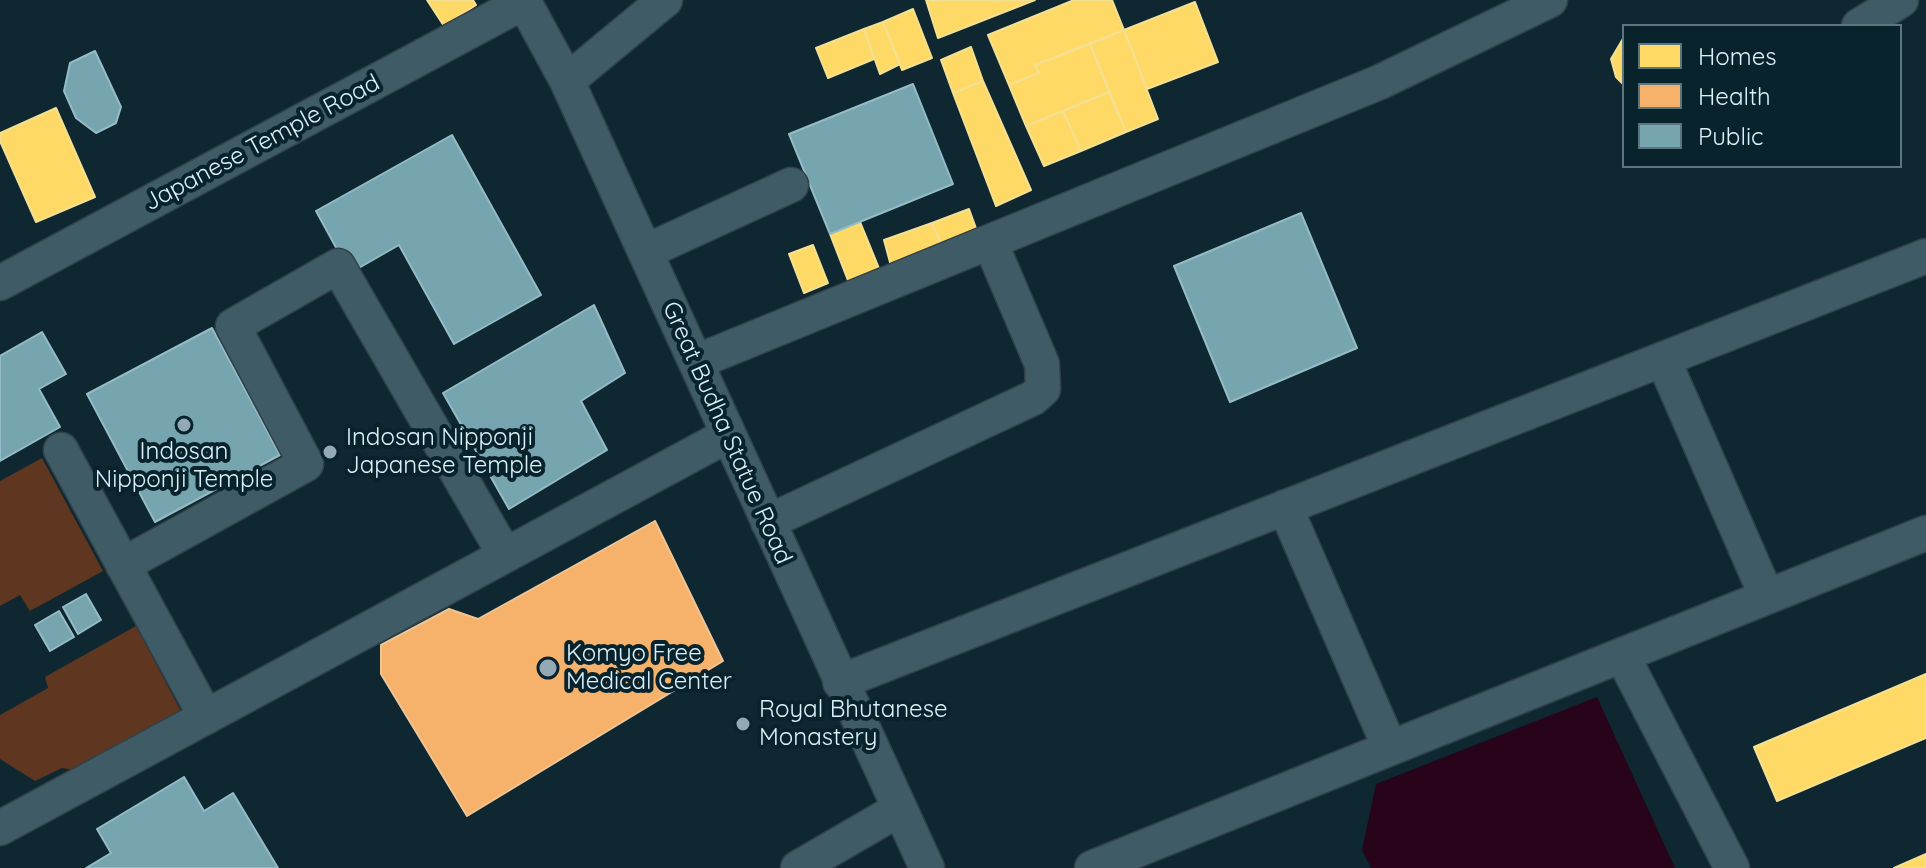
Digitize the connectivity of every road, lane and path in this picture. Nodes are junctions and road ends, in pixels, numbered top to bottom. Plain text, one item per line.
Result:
1 (665, 0) edge
2 (1550, 0) edge
3 (1901, 0) edge
4 (523, 1) edge
5 (1862, 24) edge
6 (567, 81) junction
7 (791, 185) dead end
8 (990, 242) junction
9 (645, 252) junction
10 (1926, 256) edge
11 (0, 283) edge
12 (1663, 359) junction
13 (696, 362) junction
14 (728, 435) junction
15 (61, 450) dead end
16 (1285, 507) junction
17 (768, 522) junction
18 (1926, 533) edge
19 (505, 555) junction
20 (123, 565) junction
21 (1767, 597) junction
22 (1622, 655) junction
23 (840, 682) junction
24 (206, 717) junction
25 (1390, 748) junction
26 (898, 810) junction
27 (0, 828) edge
28 (798, 868) edge
29 (927, 868) edge
30 (1092, 868) edge
31 (1732, 868) edge

1 - 6 street
2 - 8 street
3 - 5 street
4 - 6 street, Great Budha Statue Road
4 - 11 street, Japanese Temple Road
6 - 9 street, Great Budha Statue Road
7 - 9 street
8 - 13 street
8 - 17 street
9 - 13 street, Great Budha Statue Road
10 - 12 street
12 - 16 street
12 - 21 street
13 - 14 street, Great Budha Statue Road
14 - 17 street, Great Budha Statue Road
14 - 19 street
15 - 20 street
16 - 23 street
16 - 25 street
17 - 23 street, Great Budha Statue Road
18 - 21 street
19 - 20 street
19 - 24 street
20 - 24 street
21 - 22 street
22 - 25 street
22 - 31 street
23 - 26 street, Great Budha Statue Road
24 - 27 street
25 - 30 street
26 - 28 street
26 - 29 street, Great Budha Statue Road

